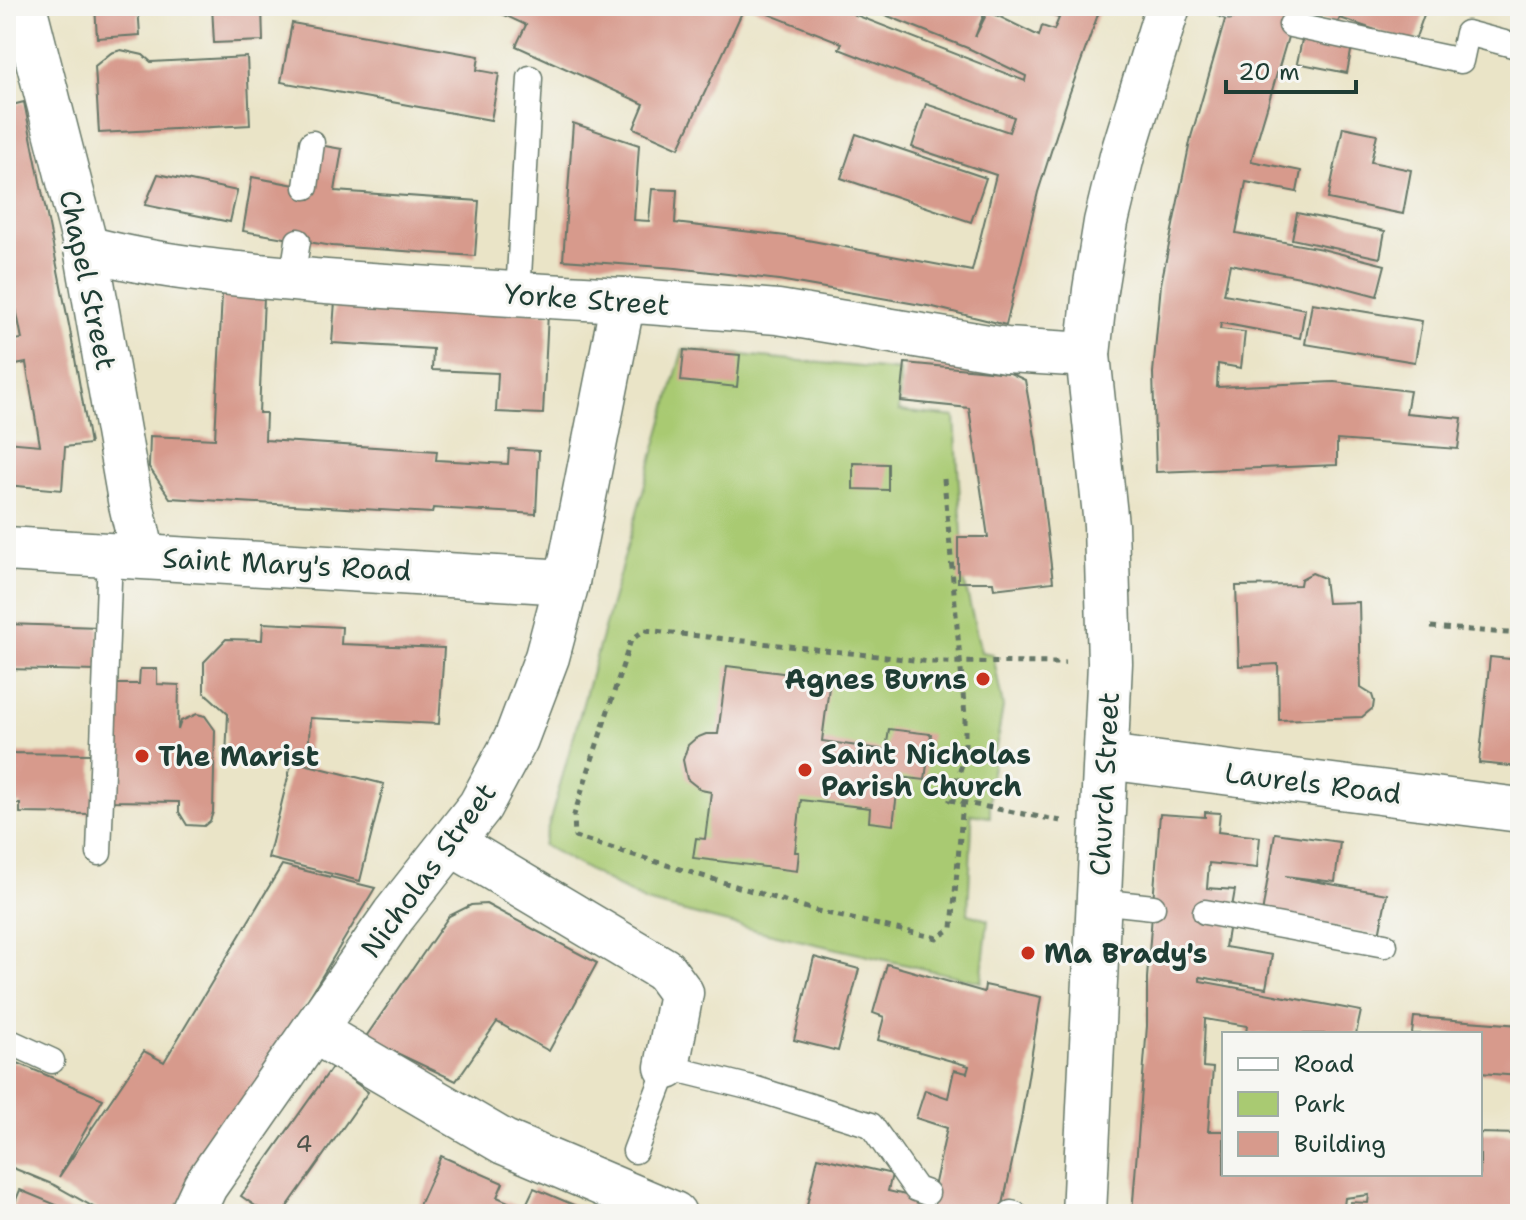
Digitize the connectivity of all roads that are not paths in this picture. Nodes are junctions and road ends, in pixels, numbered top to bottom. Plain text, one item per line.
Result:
1 (24, 6) edge
2 (1168, 6) edge
3 (1291, 25) dead end
4 (1520, 47) edge
5 (530, 78) dead end
6 (312, 143) dead end
7 (306, 187) dead end
8 (86, 248) junction
9 (518, 295) junction
10 (623, 300) junction
11 (1088, 355) junction
12 (6, 549) edge
13 (126, 554) junction
14 (567, 582) junction
15 (1106, 757) junction
16 (1520, 810) edge
17 (451, 843) junction
18 (99, 853) dead end
19 (1098, 901) junction
20 (1153, 907) dead end
21 (1205, 912) dead end
22 (1385, 945) dead end
23 (314, 1031) junction
24 (6, 1040) edge
25 (52, 1061) dead end
26 (667, 1067) junction
27 (635, 1151) dead end
28 (927, 1193) dead end
29 (192, 1214) edge
30 (674, 1214) edge
31 (1084, 1214) edge

1 - 8 street, Chapel Street
2 - 11 street, Church Street
3 - 4 lane
5 - 9 lane
6 - 7 lane
8 - 9 street, Yorke Street
8 - 13 street, Chapel Street
9 - 10 street, Yorke Street
10 - 11 street, Yorke Street
10 - 14 street, Nicholas Street
11 - 15 street, Church Street
12 - 13 street, Saint Mary's Road
13 - 14 street, Saint Mary's Road
13 - 18 lane
14 - 17 street, Nicholas Street
15 - 16 street, Laurels Road
15 - 19 street, Church Street
17 - 23 street, Nicholas Street
17 - 26 street
19 - 20 lane
19 - 31 street, Church Street
21 - 22 lane
23 - 29 street, Nicholas Street
23 - 30 street
24 - 25 lane
26 - 27 lane
26 - 28 lane

